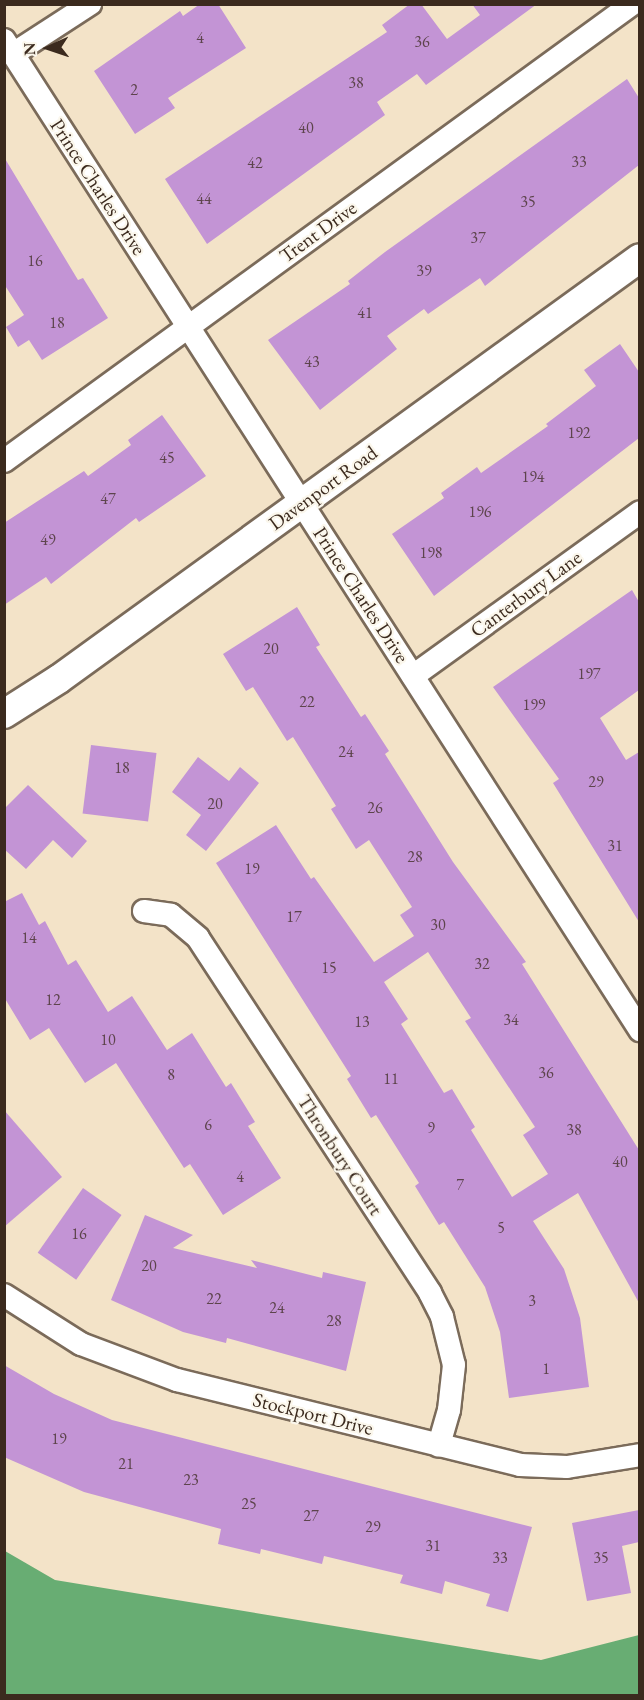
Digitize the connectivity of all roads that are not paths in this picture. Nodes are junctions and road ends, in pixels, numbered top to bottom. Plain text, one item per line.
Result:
1 (90, 4) edge
2 (631, 5) edge
3 (9, 47) edge
4 (639, 258) edge
5 (188, 327) junction
6 (4, 461) edge
7 (303, 504) junction
8 (639, 512) edge
9 (413, 676) junction
10 (4, 714) edge
11 (144, 911) dead end
12 (639, 1030) edge
13 (4, 1295) edge
14 (439, 1446) junction
15 (639, 1455) edge

1 - 3 street
2 - 5 street, Trent Drive
3 - 5 street, Prince Charles Drive
4 - 7 street, Davenport Road
5 - 6 street, Trent Drive
5 - 7 street, Prince Charles Drive
7 - 9 street, Prince Charles Drive
7 - 10 street, Davenport Road
8 - 9 street, Canterbury Lane
9 - 12 street, Prince Charles Drive
11 - 14 street, Thronbury Court
13 - 14 street, Stockport Drive
14 - 15 street, Stockport Drive

